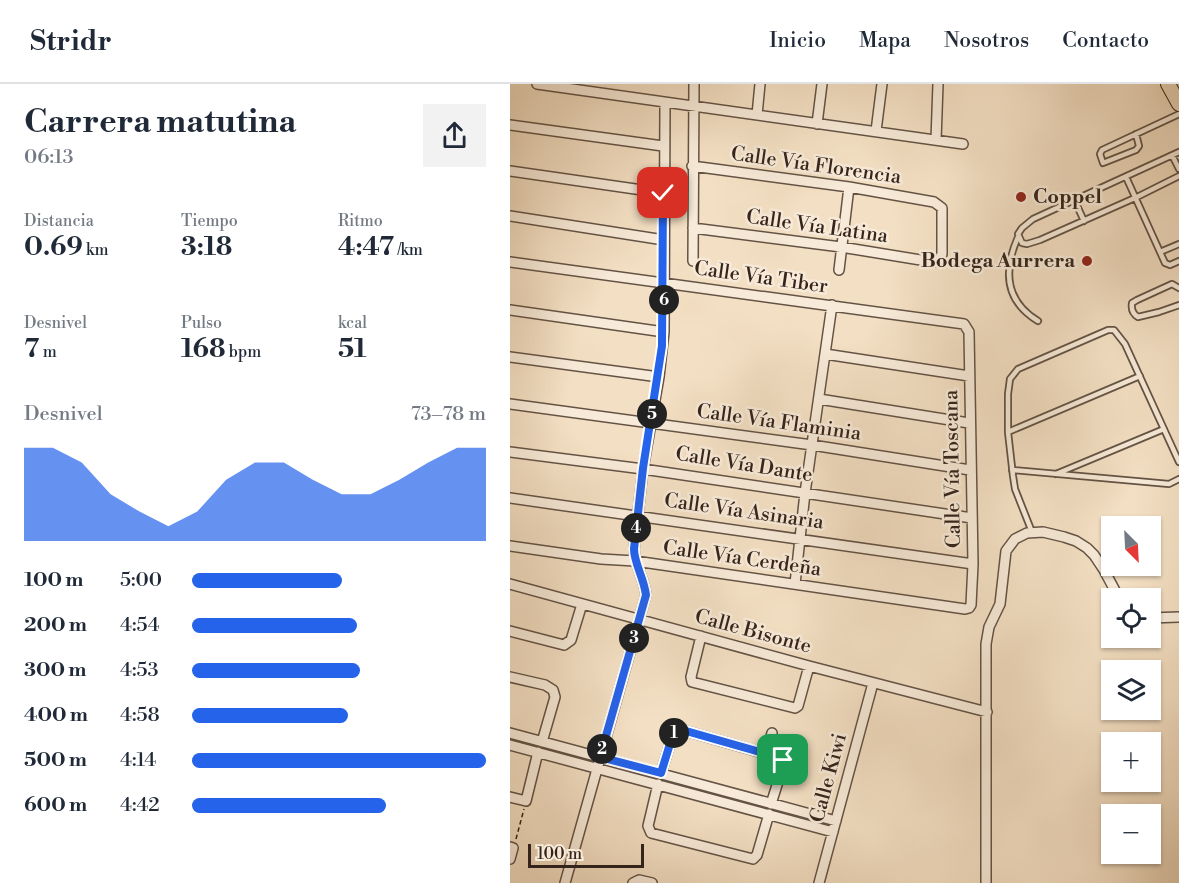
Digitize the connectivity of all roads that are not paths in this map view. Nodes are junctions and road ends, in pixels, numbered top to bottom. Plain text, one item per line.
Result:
1 (537, 84) edge
2 (694, 84) edge
3 (760, 84) edge
4 (822, 84) edge
5 (882, 84) edge
6 (938, 84) edge
7 (1168, 84) edge
8 (664, 103) junction
9 (1179, 104) edge
10 (694, 107) junction
11 (1179, 114) edge
12 (757, 115) junction
13 (817, 124) junction
14 (510, 125) edge
15 (876, 131) junction
16 (1136, 134) junction
17 (936, 140) junction
18 (963, 144) dead end
19 (663, 146) junction
20 (1179, 152) edge
21 (1172, 155) junction
22 (692, 166) junction
23 (1179, 169) edge
24 (510, 171) edge
25 (1179, 176) edge
26 (1126, 177) junction
27 (849, 187) junction
28 (663, 193) junction
29 (1137, 197) junction
30 (1074, 199) junction
31 (510, 216) edge
32 (1084, 221) junction
33 (693, 228) junction
34 (1018, 237) junction
35 (664, 240) junction
36 (1179, 244) edge
37 (841, 247) junction
38 (1160, 252) junction
39 (693, 261) dead end
40 (1179, 261) edge
41 (510, 262) edge
42 (936, 262) joint
43 (839, 270) dead end
44 (664, 282) junction
45 (1179, 288) edge
46 (832, 305) junction
47 (1179, 305) edge
48 (510, 310) edge
49 (1038, 321) dead end
50 (968, 329) joint
51 (663, 332) junction
52 (825, 354) junction
53 (510, 357) edge
54 (969, 376) junction
55 (1140, 376) junction
56 (658, 377) junction
57 (819, 399) junction
58 (510, 404) edge
59 (651, 423) junction
60 (969, 423) junction
61 (1164, 429) junction
62 (1008, 432) junction
63 (812, 446) junction
64 (510, 452) edge
65 (1179, 462) edge
66 (643, 468) junction
67 (970, 470) junction
68 (1012, 470) junction
69 (1056, 474) junction
70 (1179, 478) edge
71 (805, 493) junction
72 (510, 498) edge
73 (637, 515) junction
74 (972, 518) junction
75 (1032, 532) junction
76 (801, 538) junction
77 (510, 546) edge
78 (635, 561) junction
79 (973, 564) junction
80 (510, 584) edge
81 (795, 584) junction
82 (1113, 588) edge
83 (582, 604) junction
84 (969, 608) joint
85 (1179, 616) edge
86 (1161, 617) edge
87 (639, 619) junction
88 (510, 631) edge
89 (701, 636) junction
90 (809, 666) junction
91 (510, 677) edge
92 (873, 683) junction
93 (987, 712) junction
94 (772, 733) dead end
95 (510, 734) edge
96 (542, 742) junction
97 (510, 745) edge
98 (538, 752) junction
99 (766, 753) junction
100 (600, 757) junction
101 (596, 768) junction
102 (661, 773) junction
103 (658, 784) junction
104 (510, 797) edge
105 (770, 809) junction
106 (836, 822) junction
107 (833, 832) junction
108 (512, 848) edge
109 (510, 859) edge
110 (565, 883) edge
111 (633, 883) edge
112 (652, 883) edge
113 (819, 883) edge
114 (986, 883) edge

1 - 8 street
2 - 10 street
3 - 12 street
4 - 13 street
5 - 15 street
6 - 17 street
7 - 9 main road
8 - 10 street
8 - 19 street
10 - 12 street
10 - 22 street
11 - 16 lane
12 - 13 street
13 - 15 street
14 - 19 street
15 - 17 street
16 - 16 lane
17 - 18 street
19 - 28 street
20 - 21 lane
21 - 23 lane
21 - 26 lane
22 - 27 street, Calle Vía Florencia
22 - 33 street
24 - 28 street
25 - 29 lane
26 - 29 lane
26 - 30 lane
27 - 37 street
27 - 42 street, Calle Vía Florencia
28 - 35 street
29 - 32 lane
29 - 38 lane
30 - 32 lane
30 - 34 lane
31 - 35 street
32 - 34 lane
33 - 37 street, Calle Vía Latina
33 - 39 street
34 - 49 lane
35 - 44 street
36 - 38 lane
37 - 42 street, Calle Vía Latina
37 - 43 street
38 - 40 lane
41 - 44 street, Calle Vía Tiber
44 - 46 street, Calle Vía Tiber
44 - 51 street
45 - 47 lane
46 - 50 street, Calle Vía Tiber
46 - 52 street
48 - 51 street
50 - 54 street, Calle Vía Toscana
51 - 56 street
52 - 54 street
52 - 57 street
53 - 56 street
54 - 60 street, Calle Vía Toscana
55 - 61 lane
55 - 62 lane
55 - 62 lane
56 - 59 street
57 - 60 street
57 - 63 street
58 - 59 street, Calle Vía Flaminia
59 - 63 street, Calle Vía Flaminia
59 - 66 street
60 - 67 street, Calle Vía Toscana
61 - 65 lane
61 - 69 lane
62 - 68 lane
63 - 67 street, Calle Vía Flaminia
63 - 71 street
64 - 66 street, Calle Vía Dante
66 - 71 street, Calle Vía Dante
66 - 73 street
67 - 74 street, Calle Vía Toscana
68 - 69 lane
68 - 75 lane
69 - 70 lane
71 - 74 street, Calle Vía Dante
71 - 76 street
72 - 73 street, Calle Vía Asinaria
73 - 76 street, Calle Vía Asinaria
73 - 78 street
74 - 79 street, Calle Vía Toscana
75 - 82 street
75 - 93 street
76 - 79 street, Calle Vía Asinaria
76 - 81 street
77 - 78 street, Calle Vía Cerdeña
78 - 81 street, Calle Vía Cerdeña
78 - 87 street
79 - 84 street, Calle Vía Toscana
80 - 83 street, Calle Bisonte
81 - 84 street, Calle Vía Cerdeña
83 - 87 street, Calle Bisonte
83 - 88 street
85 - 86 street
87 - 89 street, Calle Bisonte
87 - 100 street
89 - 90 street, Calle Bisonte
89 - 90 street
90 - 92 street, Calle Bisonte
91 - 96 street
92 - 93 street, Calle Bisonte
92 - 106 street, Calle Kiwi
93 - 114 street
94 - 99 street
95 - 96 street
96 - 100 street
97 - 98 street
98 - 101 street
98 - 104 street
99 - 102 street
99 - 105 street
100 - 101 street
100 - 102 street
101 - 103 street
101 - 110 street
102 - 105 street
103 - 105 street
103 - 105 street
105 - 106 street
105 - 107 street
106 - 107 street, Calle Kiwi
107 - 113 street, Calle Kiwi
108 - 109 street
111 - 112 street

